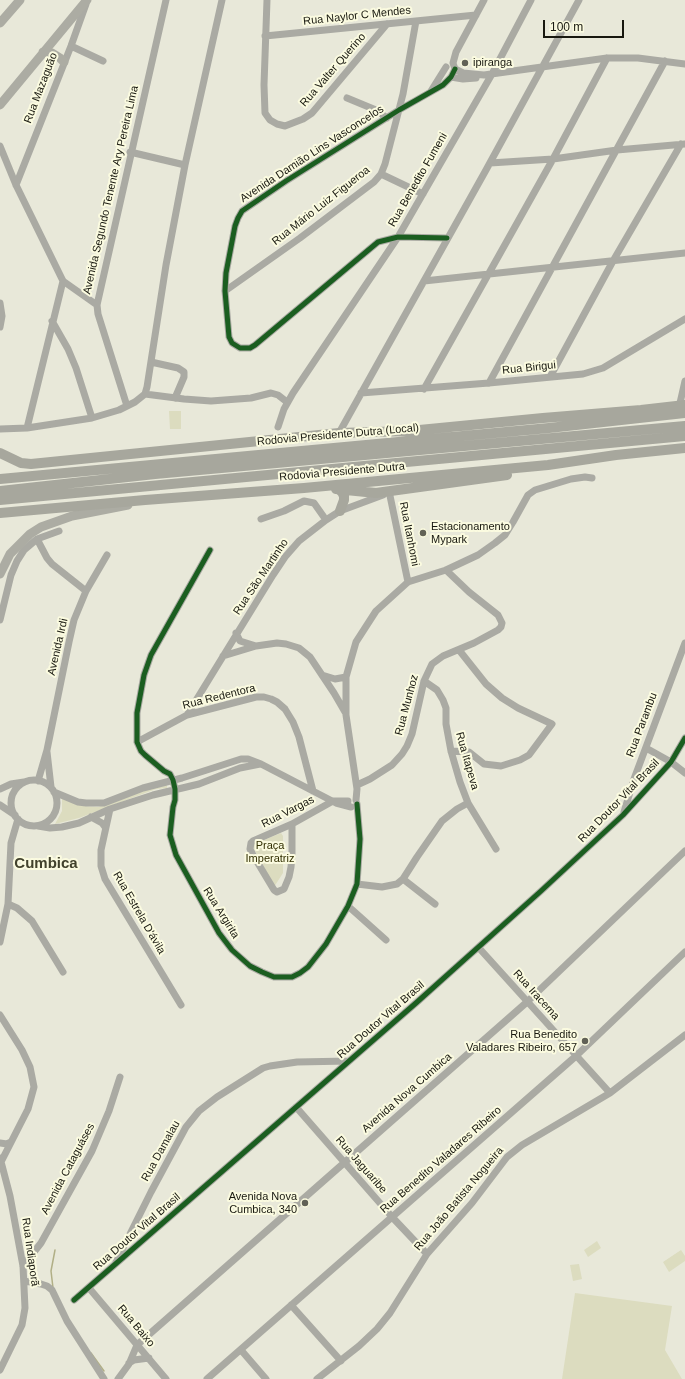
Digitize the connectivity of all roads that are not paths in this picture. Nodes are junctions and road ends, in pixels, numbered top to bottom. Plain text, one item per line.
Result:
1 (20, 0) edge
2 (166, 0) edge
3 (222, 0) edge
4 (267, 0) edge
5 (484, 0) edge
6 (531, 0) edge
7 (579, 0) edge
8 (86, 1) edge
9 (476, 15) junction
10 (416, 21) junction
11 (0, 23) edge
12 (387, 24) junction
13 (265, 36) junction
14 (71, 46) junction
15 (43, 52) junction
16 (456, 52) junction
17 (607, 58) junction
18 (103, 61) dead end
19 (64, 62) junction
20 (665, 62) junction
21 (685, 64) edge
22 (543, 66) junction
23 (446, 67) junction
24 (455, 69) junction
25 (492, 74) junction
26 (484, 75) junction
27 (451, 76) junction
28 (430, 93) junction
29 (347, 98) dead end
30 (0, 105) edge
31 (399, 110) junction
32 (387, 118) junction
33 (683, 144) edge
34 (0, 146) edge
35 (617, 150) junction
36 (130, 152) junction
37 (553, 159) junction
38 (490, 163) junction
39 (185, 165) junction
40 (381, 174) junction
41 (16, 185) junction
42 (422, 194) junction
43 (398, 237) junction
44 (447, 238) junction
45 (685, 253) edge
46 (613, 261) junction
47 (552, 268) junction
48 (490, 273) junction
49 (63, 281) junction
50 (424, 281) junction
51 (225, 291) junction
52 (0, 303) edge
53 (97, 305) junction
54 (1, 313) edge
55 (685, 319) edge
56 (52, 321) junction
57 (0, 327) edge
58 (151, 362) junction
59 (550, 377) junction
60 (685, 381) edge
61 (489, 383) junction
62 (424, 389) junction
63 (361, 393) junction
64 (145, 394) junction
65 (175, 398) junction
66 (287, 402) junction
67 (683, 404) edge
68 (127, 406) junction
69 (683, 413) edge
70 (92, 418) junction
71 (685, 426) edge
72 (278, 427) dead end
73 (0, 428) edge
74 (27, 428) junction
75 (339, 433) junction
76 (685, 436) edge
77 (239, 444) junction
78 (346, 446) junction
79 (685, 448) edge
80 (0, 453) edge
81 (616, 455) junction
82 (592, 478) dead end
83 (0, 479) edge
84 (304, 488) junction
85 (338, 489) junction
86 (0, 491) edge
87 (390, 492) junction
88 (0, 500) edge
89 (145, 500) junction
90 (340, 511) junction
91 (0, 513) edge
92 (261, 519) dead end
93 (326, 520) junction
94 (59, 531) dead end
95 (37, 539) junction
96 (210, 550) dead end
97 (107, 554) dead end
98 (446, 570) junction
99 (0, 574) edge
100 (408, 582) junction
101 (86, 591) junction
102 (0, 620) edge
103 (236, 633) junction
104 (685, 643) edge
105 (256, 646) junction
106 (459, 650) junction
107 (223, 656) junction
108 (322, 675) junction
109 (346, 677) junction
110 (424, 681) junction
111 (334, 692) junction
112 (345, 693) junction
113 (186, 715) junction
114 (346, 715) junction
115 (685, 738) edge
116 (137, 742) junction
117 (646, 748) junction
118 (46, 750) junction
119 (451, 751) junction
120 (671, 762) junction
121 (261, 764) junction
122 (685, 773) edge
123 (309, 775) junction
124 (28, 781) junction
125 (38, 781) junction
126 (170, 781) junction
127 (302, 785) junction
128 (357, 787) junction
129 (0, 789) edge
130 (52, 789) junction
131 (172, 790) junction
132 (313, 791) junction
133 (333, 801) junction
134 (353, 803) junction
135 (468, 803) junction
136 (0, 805) edge
137 (110, 809) junction
138 (623, 815) junction
139 (16, 817) junction
140 (91, 818) junction
141 (292, 824) junction
142 (29, 825) junction
143 (38, 826) junction
144 (106, 827) junction
145 (13, 833) junction
146 (496, 849) dead end
147 (685, 851) edge
148 (403, 879) junction
149 (357, 884) junction
150 (8, 904) junction
151 (435, 904) dead end
152 (348, 906) junction
153 (386, 940) dead end
154 (0, 942) edge
155 (479, 948) junction
156 (685, 952) edge
157 (63, 972) dead end
158 (527, 1002) junction
159 (181, 1004) dead end
160 (0, 1015) edge
161 (685, 1035) edge
162 (576, 1056) junction
163 (349, 1062) junction
164 (120, 1076) dead end
165 (610, 1093) junction
166 (296, 1107) junction
167 (11, 1142) junction
168 (0, 1144) edge
169 (0, 1161) edge
170 (344, 1163) junction
171 (392, 1218) junction
172 (427, 1254) junction
173 (115, 1264) junction
174 (24, 1266) junction
175 (25, 1281) junction
176 (89, 1288) junction
177 (74, 1300) dead end
178 (291, 1305) junction
179 (137, 1345) junction
180 (241, 1350) junction
181 (149, 1358) junction
182 (341, 1361) junction
183 (129, 1364) junction
184 (0, 1370) edge
185 (121, 1378) edge
186 (104, 1379) edge
187 (166, 1379) edge
188 (207, 1379) edge
189 (266, 1379) edge
190 (317, 1379) edge

1 - 11 main road
2 - 36 street, Avenida Segundo Tenente Ary Pereira Lima
3 - 39 street
4 - 13 street, Rua Valter Querino
5 - 9 street
6 - 25 street, Rua Benedito Fumeni
7 - 22 street
8 - 14 street, Rua Mazaguão
8 - 15 main road
9 - 10 street, Rua Naylor C Mendes
9 - 16 street
10 - 12 street, Rua Naylor C Mendes
10 - 31 street, Rua Mário Luiz Figueroa
12 - 13 street, Rua Naylor C Mendes
12 - 13 street, Rua Valter Querino
14 - 18 street
14 - 19 street, Rua Mazaguão
15 - 19 main road
15 - 30 main road
16 - 23 street
16 - 24 street
17 - 20 street
17 - 22 street
17 - 37 street
19 - 41 street, Rua Mazaguão
20 - 21 street
20 - 35 street
22 - 25 street
22 - 38 street
23 - 27 street
23 - 28 street
24 - 26 street
24 - 27 street, Avenida Damião Lins Vasconcelos
25 - 26 street
25 - 42 street, Rua Benedito Fumeni
26 - 27 street
27 - 28 street, Avenida Damião Lins Vasconcelos
28 - 31 street, Avenida Damião Lins Vasconcelos
29 - 32 street
31 - 32 street, Avenida Damião Lins Vasconcelos
31 - 40 street, Rua Mário Luiz Figueroa
32 - 51 street, Avenida Damião Lins Vasconcelos
33 - 35 street
33 - 46 street
34 - 41 street
35 - 37 street
35 - 47 street
36 - 39 street
36 - 53 street, Avenida Segundo Tenente Ary Pereira Lima
37 - 38 street
37 - 48 street
38 - 44 street
39 - 58 street
40 - 42 street
40 - 51 street, Rua Mário Luiz Figueroa
41 - 49 street
42 - 43 street, Rua Benedito Fumeni
43 - 44 street, Avenida Damião Lins Vasconcelos
43 - 51 street, Avenida Damião Lins Vasconcelos
43 - 66 street, Rua Benedito Fumeni
44 - 50 street
45 - 46 street
46 - 47 street
46 - 59 street
47 - 48 street
47 - 61 street
48 - 50 street
48 - 62 street
49 - 53 street
49 - 56 street
50 - 63 street
52 - 54 street
53 - 68 street, Avenida Segundo Tenente Ary Pereira Lima
54 - 57 street
55 - 59 street, Rua Birigui
56 - 70 street
56 - 74 street
58 - 64 street
58 - 65 street
59 - 61 street, Rua Birigui
60 - 67 street
61 - 62 street, Rua Birigui
62 - 63 street, Rua Birigui
63 - 75 street
64 - 65 street
64 - 68 street
65 - 66 street
66 - 72 street, Rua Benedito Fumeni
67 - 75 highway
68 - 70 street
69 - 78 highway, Rodovia Presidente Dutra (Local)
70 - 74 street
71 - 86 highway, Rodovia Presidente Dutra
73 - 74 street
75 - 77 highway
76 - 88 highway, Rodovia Presidente Dutra
77 - 78 highway
77 - 80 highway
78 - 83 highway, Rodovia Presidente Dutra (Local)
79 - 81 highway, Rodovia Presidente Dutra
81 - 84 highway, Rodovia Presidente Dutra
81 - 87 highway
82 - 98 street
84 - 85 highway
84 - 89 highway, Rodovia Presidente Dutra
85 - 87 highway
85 - 90 highway
87 - 90 street, Rua São Martinho
87 - 100 street, Rua Itanhomi
89 - 91 highway, Rodovia Presidente Dutra
89 - 99 main road
90 - 93 street, Rua São Martinho
92 - 93 street
93 - 103 street, Rua São Martinho
94 - 95 street
95 - 101 street
95 - 102 street
96 - 116 street
97 - 101 street, Avenida Irdi
98 - 100 street
98 - 106 street, Rua Munhoz
100 - 109 street
101 - 118 street, Avenida Irdi
103 - 105 street
103 - 107 street, Rua São Martinho
104 - 117 street, Rua Parambu
105 - 107 street
105 - 108 street
106 - 110 street, Rua Munhoz
106 - 119 street
107 - 113 street, Rua São Martinho
108 - 109 street
108 - 111 street
109 - 112 street
110 - 119 street, Rua Itapeva
110 - 128 street, Rua Munhoz
111 - 112 street
111 - 114 street
112 - 114 street
113 - 116 street, Rua Redentora
113 - 123 street, Rua Redentora
114 - 128 street
115 - 120 street, Rua Doutor Vital Brasil
116 - 126 street
117 - 120 street
117 - 138 street, Rua Parambu
118 - 125 street, Avenida Irdi
118 - 130 street, Avenida Irdi
119 - 135 street, Rua Itapeva
120 - 122 street
120 - 138 street, Rua Doutor Vital Brasil
121 - 126 street
121 - 127 street
121 - 131 street
123 - 127 street
123 - 132 street, Rua Redentora
124 - 125 street
124 - 129 street
124 - 139 street
125 - 130 street
126 - 130 street
126 - 131 street, Rua Argirita
127 - 132 street
128 - 134 street
130 - 143 street
131 - 137 street
131 - 152 street, Rua Argirita
132 - 133 street
133 - 134 street
133 - 141 street, Rua Vargas
134 - 149 street, Rua Argirita
135 - 146 street, Rua Itapeva
135 - 148 street
136 - 139 street
137 - 140 street
137 - 144 street, Rua Estrela D'ávila
138 - 155 street, Rua Doutor Vital Brasil
139 - 142 street
139 - 145 street
140 - 143 street
140 - 144 street
141 - 141 street, Rua Vargas
142 - 143 street
142 - 145 street
144 - 159 street, Rua Estrela D'ávila
145 - 150 street
147 - 158 street, Avenida Nova Cumbica
148 - 149 street
148 - 151 street
149 - 152 street, Rua Argirita
150 - 154 street
150 - 157 street
152 - 153 street
155 - 158 street, Rua Iracema
155 - 163 street, Rua Doutor Vital Brasil
156 - 162 street, Rua Benedito Valadares Ribeiro
158 - 162 street, Rua Iracema
158 - 170 street, Avenida Nova Cumbica
160 - 167 street
161 - 165 street, Rua João Batista Nogueira
162 - 165 street, Rua Iracema
162 - 171 street, Rua Benedito Valadares Ribeiro
163 - 166 street, Rua Doutor Vital Brasil
163 - 173 street, Rua Damalau
164 - 174 street, Avenida Cataguáses
165 - 172 street, Rua João Batista Nogueira
166 - 170 street, Rua Jaguaribe
166 - 173 street, Rua Doutor Vital Brasil
167 - 168 street
167 - 169 street
169 - 174 street, Rua Indiaporã
170 - 171 street, Rua Jaguaribe
170 - 179 street, Avenida Nova Cumbica
171 - 172 street, Rua Jaguaribe
171 - 178 street, Rua Benedito Valadares Ribeiro
172 - 182 street, Rua João Batista Nogueira
173 - 176 street, Rua Doutor Vital Brasil
174 - 175 street, Rua Indiaporã
175 - 184 street, Rua Indiaporã
175 - 186 street
176 - 177 street, Rua Doutor Vital Brasil
176 - 179 street, Rua Baixo
178 - 180 street, Rua Benedito Valadares Ribeiro
178 - 182 street
179 - 181 street, Rua Baixo
179 - 183 street
180 - 188 street, Rua Benedito Valadares Ribeiro
180 - 189 street
181 - 183 street
181 - 187 street, Rua Baixo
182 - 190 street, Rua João Batista Nogueira
183 - 185 street

